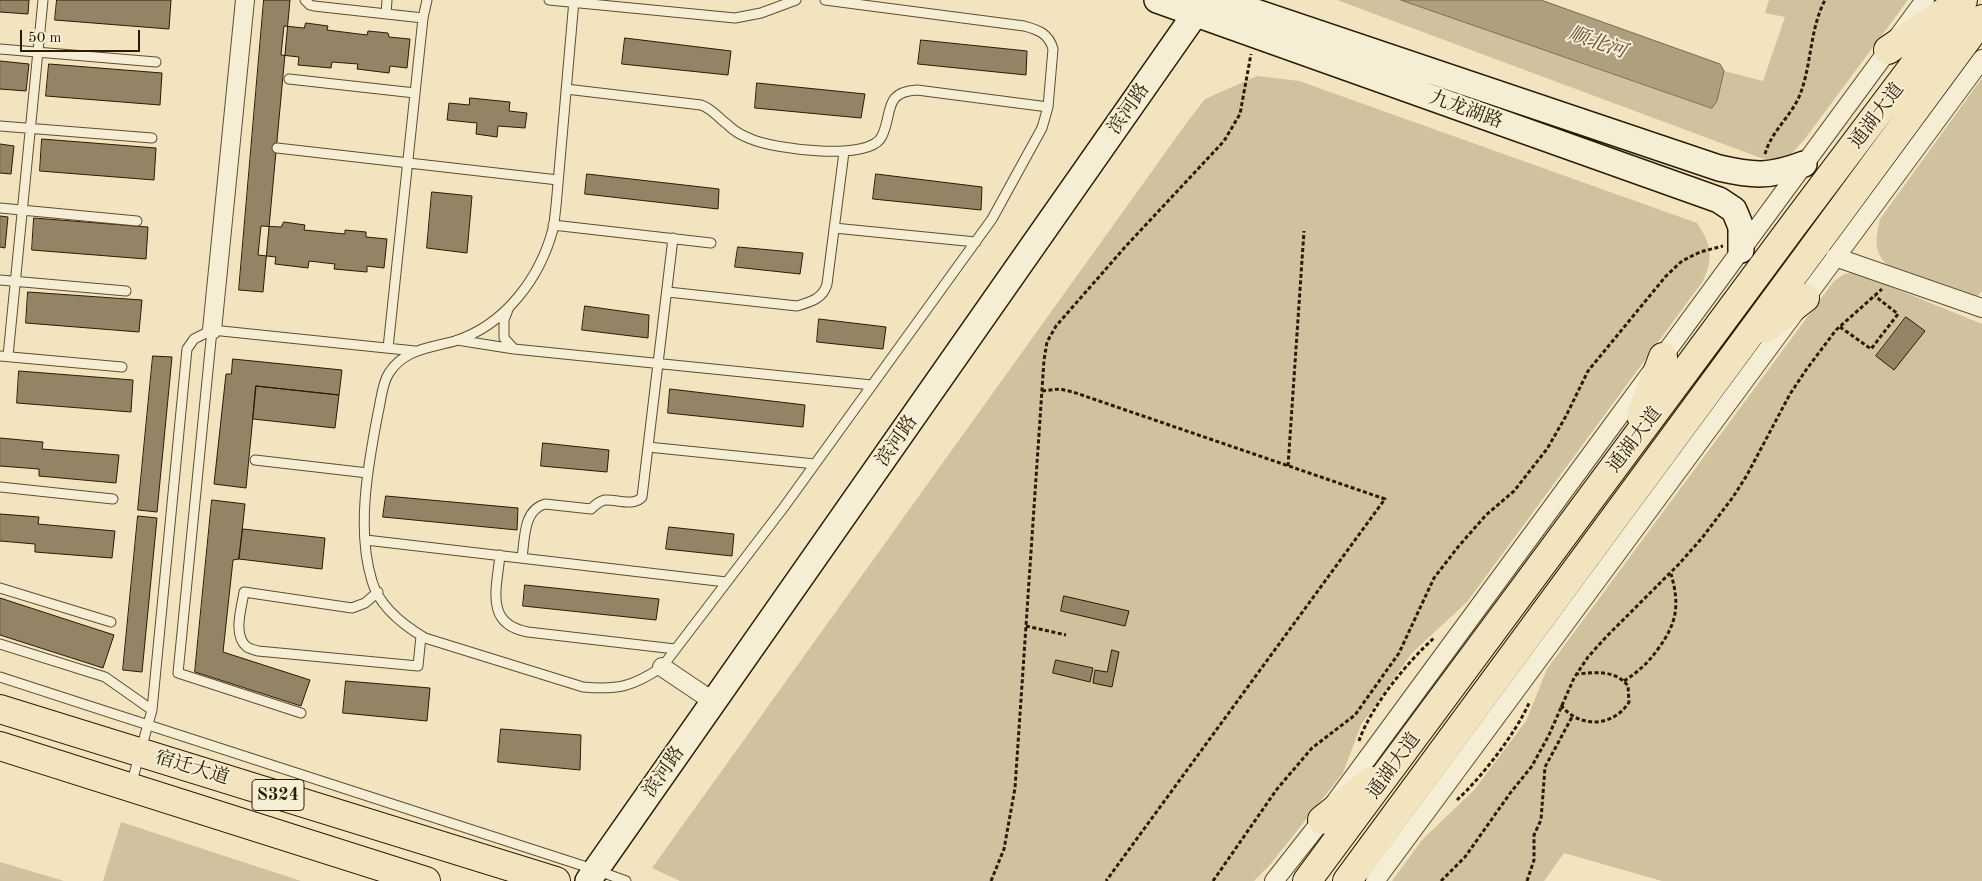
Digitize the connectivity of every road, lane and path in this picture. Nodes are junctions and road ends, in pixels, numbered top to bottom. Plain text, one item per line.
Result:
1 (44, 0) edge
2 (245, 0) edge
3 (305, 0) edge
4 (387, 0) edge
5 (427, 0) edge
6 (549, 0) edge
7 (796, 0) edge
8 (825, 0) edge
9 (1157, 0) edge
10 (1220, 0) edge
11 (1826, 0) edge
12 (1926, 0) edge
13 (1962, 0) edge
14 (574, 1) edge
15 (1201, 7) edge
16 (386, 14) junction
17 (423, 18) junction
18 (1982, 19) edge
19 (1255, 34) junction
20 (0, 49) edge
21 (1888, 50) junction
22 (38, 52) junction
23 (1982, 59) edge
24 (156, 62) dead end
25 (289, 79) dead end
26 (566, 89) junction
27 (415, 93) junction
28 (1048, 107) junction
29 (0, 126) edge
30 (31, 129) junction
31 (152, 138) dead end
32 (277, 148) dead end
33 (844, 152) junction
34 (408, 163) junction
35 (1804, 164) junction
36 (1769, 174) junction
37 (558, 180) junction
38 (0, 208) edge
39 (23, 210) junction
40 (137, 221) dead end
41 (554, 225) junction
42 (834, 228) junction
43 (1304, 232) dead end
44 (673, 238) junction
45 (976, 242) junction
46 (711, 243) dead end
47 (1734, 248) junction
48 (1835, 257) junction
49 (1895, 278) junction
50 (0, 280) edge
51 (15, 282) junction
52 (126, 291) dead end
53 (668, 292) junction
54 (1875, 296) junction
55 (1805, 298) junction
56 (510, 307) junction
57 (1982, 308) edge
58 (1840, 327) junction
59 (212, 330) junction
60 (456, 340) junction
61 (388, 348) junction
62 (514, 349) junction
63 (415, 350) junction
64 (1736, 352) junction
65 (4, 356) edge
66 (1663, 356) junction
67 (659, 364) junction
68 (122, 367) dead end
69 (872, 385) junction
70 (1042, 391) junction
71 (648, 448) junction
72 (1629, 448) junction
73 (255, 460) dead end
74 (815, 464) junction
75 (1288, 466) junction
76 (368, 473) junction
77 (0, 487) edge
78 (113, 499) dead end
79 (366, 540) junction
80 (500, 555) junction
81 (522, 558) junction
82 (1671, 573) junction
83 (726, 582) junction
84 (0, 588) edge
85 (378, 592) junction
86 (111, 622) dead end
87 (1026, 626) junction
88 (1066, 634) dead end
89 (421, 636) junction
90 (0, 644) edge
91 (676, 649) junction
92 (662, 667) junction
93 (1577, 674) junction
94 (0, 677) edge
95 (1624, 681) junction
96 (714, 702) junction
97 (1561, 705) junction
98 (0, 709) edge
99 (152, 710) junction
100 (301, 712) dead end
101 (1572, 717) junction
102 (148, 724) junction
103 (0, 746) edge
104 (140, 752) junction
105 (1396, 762) junction
106 (130, 787) junction
107 (1322, 820) junction
108 (592, 875) edge
109 (426, 881) edge
110 (556, 881) edge
111 (626, 881) edge
112 (991, 881) edge
113 (1106, 881) edge
114 (1213, 881) edge
115 (1274, 881) edge
116 (1307, 881) edge
117 (1347, 881) edge
118 (1375, 881) edge
119 (1441, 881) edge
120 (1527, 881) edge

1 - 22 lane
2 - 59 street
3 - 16 lane
4 - 16 lane
5 - 17 lane
6 - 14 lane
7 - 14 lane
8 - 28 lane
9 - 15 street, 九龙湖路
10 - 36 street, 九龙湖路
11 - 36 path
12 - 21 street
13 - 21 main road
13 - 72 main road, 通湖大道
14 - 26 lane
15 - 19 street, 九龙湖路
15 - 96 street, 滨河路
16 - 17 lane
17 - 27 lane
18 - 64 main road, 通湖大道
19 - 47 street, 九龙湖路
19 - 70 path
20 - 22 lane
21 - 35 street
22 - 24 lane
22 - 30 lane
23 - 48 street
25 - 27 lane
26 - 33 lane
26 - 37 lane
27 - 34 lane
28 - 33 lane
28 - 45 lane
29 - 30 lane
30 - 31 lane
30 - 39 lane
32 - 34 lane
33 - 42 lane
34 - 37 lane
34 - 61 lane
35 - 36 street, 九龙湖路
35 - 47 street
37 - 41 lane
38 - 39 lane
39 - 40 lane
39 - 51 lane
41 - 44 lane
41 - 56 lane
42 - 45 lane
42 - 53 lane
43 - 75 path
44 - 46 lane
44 - 53 lane
45 - 69 lane
47 - 66 street
47 - 114 path
48 - 49 street
48 - 55 street
49 - 54 path
49 - 57 street
50 - 51 lane
51 - 52 lane
51 - 65 lane
53 - 67 lane
54 - 58 path
54 - 58 path
55 - 64 main road
55 - 118 street
56 - 60 lane
56 - 62 lane
58 - 82 path
59 - 61 lane
59 - 99 lane
59 - 100 lane
60 - 62 lane
60 - 63 lane
61 - 63 lane
62 - 67 lane
63 - 76 lane
64 - 117 main road, 通湖大道
65 - 68 lane
66 - 72 main road
66 - 107 street
67 - 69 lane
67 - 71 lane
69 - 74 lane
70 - 75 path
70 - 87 path
71 - 74 lane
71 - 81 lane
72 - 105 main road, 通湖大道
73 - 76 lane
74 - 83 lane
75 - 113 path
76 - 79 lane
77 - 78 lane
79 - 80 lane
79 - 85 lane
80 - 81 lane
80 - 91 lane
81 - 83 lane
82 - 93 path
82 - 95 path
83 - 91 lane
84 - 86 lane
85 - 89 lane
85 - 89 lane
87 - 88 path
87 - 112 path
89 - 92 lane
90 - 99 lane
91 - 92 lane
92 - 96 street
93 - 95 path
93 - 97 path
94 - 102 lane
95 - 101 path
96 - 108 street, 滨河路
97 - 101 path
97 - 119 path
98 - 104 main road, 宿迁大道 / S324
99 - 102 lane
101 - 120 path
102 - 104 lane
102 - 108 lane
103 - 106 main road, 宿迁大道 / S324
104 - 106 lane
104 - 110 main road, 宿迁大道 / S324
105 - 107 main road
105 - 116 main road, 通湖大道
106 - 109 main road, 宿迁大道 / S324
107 - 115 street
108 - 111 lane

